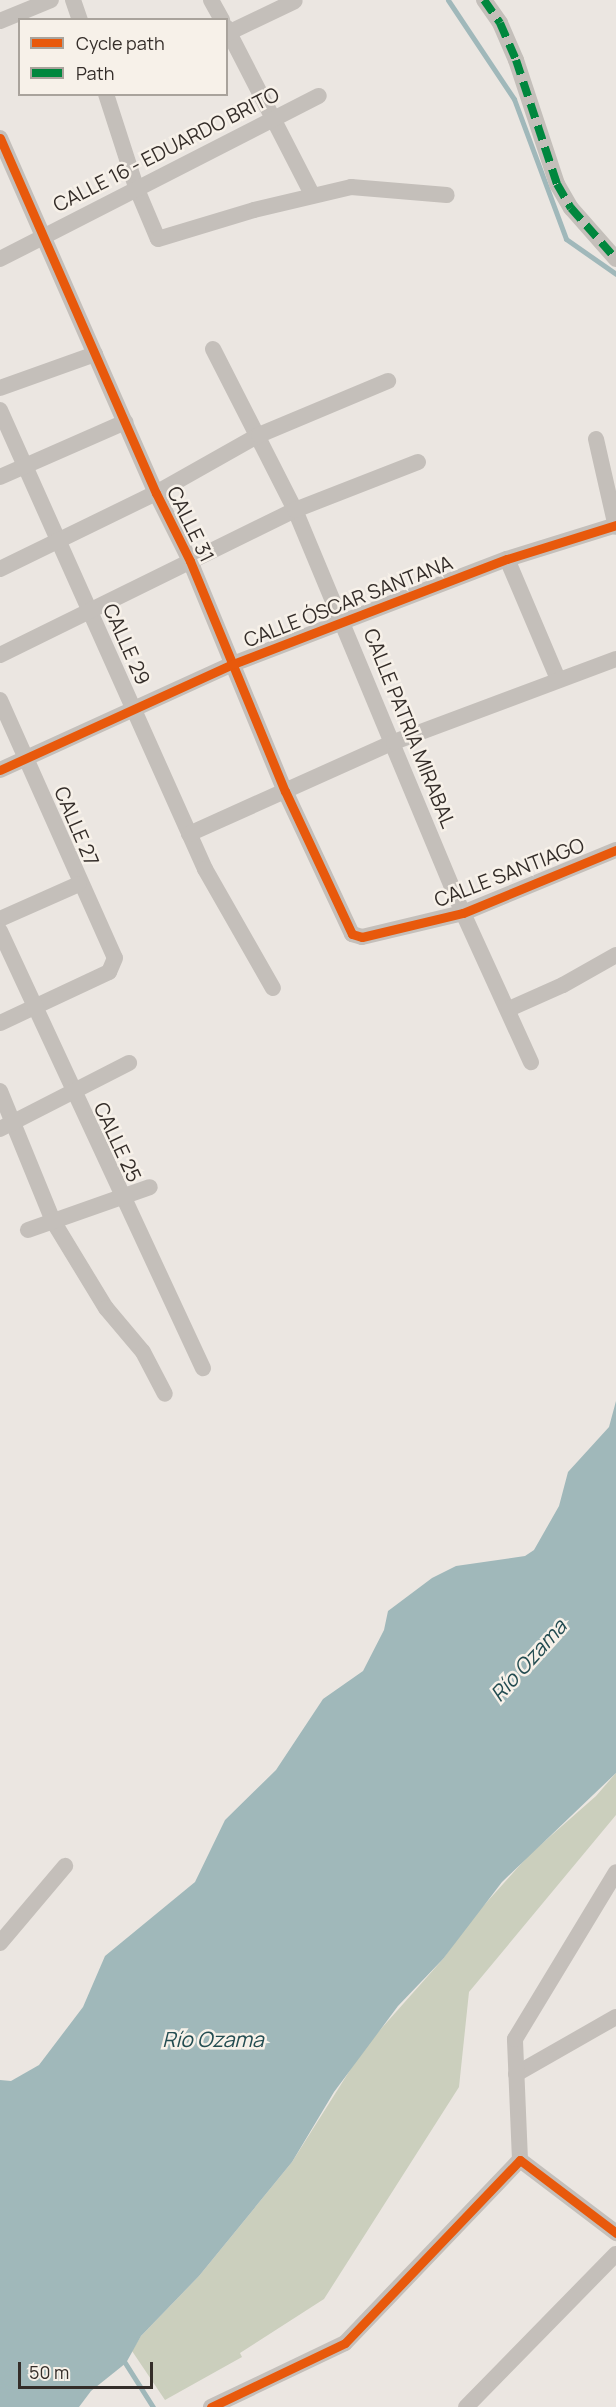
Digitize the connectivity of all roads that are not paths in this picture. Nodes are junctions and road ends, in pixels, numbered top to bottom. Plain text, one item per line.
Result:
1 (51, 0) edge
2 (73, 0) edge
3 (211, 0) edge
4 (484, 0) edge
5 (295, 1) edge
6 (79, 18) edge
7 (221, 18) edge
8 (0, 21) edge
9 (228, 27) edge
10 (228, 32) edge
11 (109, 96) edge
12 (319, 96) dead end
13 (272, 118) junction
14 (1, 145) edge
15 (136, 187) junction
16 (312, 194) junction
17 (447, 195) dead end
18 (43, 236) junction
19 (0, 258) edge
20 (616, 259) edge
21 (213, 349) dead end
22 (95, 354) junction
23 (388, 381) dead end
24 (0, 388) edge
25 (0, 410) edge
26 (125, 422) junction
27 (259, 435) junction
28 (596, 439) dead end
29 (417, 462) dead end
30 (25, 466) junction
31 (0, 477) edge
32 (156, 493) junction
33 (295, 510) junction
34 (616, 526) edge
35 (58, 541) junction
36 (507, 559) junction
37 (190, 561) junction
38 (0, 569) edge
39 (89, 611) junction
40 (344, 622) junction
41 (0, 655) edge
42 (616, 658) edge
43 (232, 664) junction
44 (558, 679) junction
45 (0, 700) edge
46 (133, 708) junction
47 (394, 742) junction
48 (26, 760) junction
49 (0, 770) edge
50 (285, 791) junction
51 (189, 834) junction
52 (616, 850) edge
53 (79, 884) junction
54 (463, 913) junction
55 (0, 919) edge
56 (347, 926) joint
57 (0, 931) edge
58 (616, 955) edge
59 (273, 988) dead end
60 (34, 1007) junction
61 (508, 1009) junction
62 (0, 1023) edge
63 (531, 1062) dead end
64 (129, 1063) dead end
65 (0, 1091) edge
66 (73, 1094) junction
67 (7, 1126) edge
68 (150, 1187) dead end
69 (120, 1197) junction
70 (53, 1221) junction
71 (28, 1230) dead end
72 (202, 1368) dead end
73 (165, 1394) dead end
74 (65, 1866) dead end
75 (616, 1872) edge
76 (0, 1943) edge
77 (616, 2017) edge
78 (516, 2074) junction
79 (520, 2160) junction
80 (616, 2233) edge
81 (616, 2254) edge
82 (212, 2407) edge
83 (466, 2407) edge

1 - 8 street
2 - 6 street
3 - 7 street
4 - 20 street
5 - 9 street
10 - 13 street
11 - 15 street
12 - 13 street, CALLE 16 - EDUARDO BRITO
13 - 15 street, CALLE 16 - EDUARDO BRITO
13 - 16 street
14 - 18 street, CALLE 31
15 - 16 street
15 - 18 street, CALLE 16 - EDUARDO BRITO
16 - 17 street
18 - 19 street, CALLE 16 - EDUARDO BRITO
18 - 22 street, CALLE 31
21 - 27 street, CALLE PATRIA MIRABAL
22 - 24 street
22 - 26 street, CALLE 31
23 - 27 street
25 - 30 street, CALLE 29
26 - 30 street
26 - 32 street, CALLE 31
27 - 32 street
27 - 33 street, CALLE PATRIA MIRABAL
28 - 34 street
29 - 33 street
30 - 31 street
30 - 35 street, CALLE 29
32 - 35 street
32 - 37 street, CALLE 31
33 - 37 street
33 - 40 street, CALLE PATRIA MIRABAL
34 - 36 street, CALLE ÓSCAR SANTANA
35 - 38 street
35 - 39 street, CALLE 29
36 - 40 street, CALLE ÓSCAR SANTANA
36 - 44 street
37 - 39 street
37 - 43 street, CALLE 31
39 - 41 street
39 - 46 street, CALLE 29
40 - 43 street, CALLE ÓSCAR SANTANA
40 - 47 street, CALLE PATRIA MIRABAL
42 - 44 street
43 - 46 street, CALLE ÓSCAR SANTANA
43 - 50 street, CALLE 31
44 - 47 street
45 - 48 street, CALLE 27
46 - 48 street, CALLE ÓSCAR SANTANA
46 - 51 street, CALLE 29
47 - 50 street
47 - 54 street, CALLE PATRIA MIRABAL
48 - 49 street, CALLE ÓSCAR SANTANA
48 - 53 street, CALLE 27
50 - 51 street
50 - 56 street, CALLE 31
51 - 59 street, CALLE 29
52 - 54 street, CALLE SANTIAGO
53 - 55 street
53 - 60 street, CALLE 27
54 - 56 street, CALLE SANTIAGO
54 - 61 street, CALLE PATRIA MIRABAL
57 - 60 street, CALLE 25
58 - 61 street
60 - 62 street
60 - 66 street, CALLE 25
61 - 63 street, CALLE PATRIA MIRABAL
64 - 66 street
65 - 67 street
66 - 67 street
66 - 69 street, CALLE 25
67 - 70 street
68 - 69 street
69 - 70 street
69 - 72 street, CALLE 25
70 - 71 street
70 - 73 street
74 - 76 street
75 - 78 street
77 - 78 street
78 - 79 street
79 - 80 street
79 - 82 street
81 - 83 street

